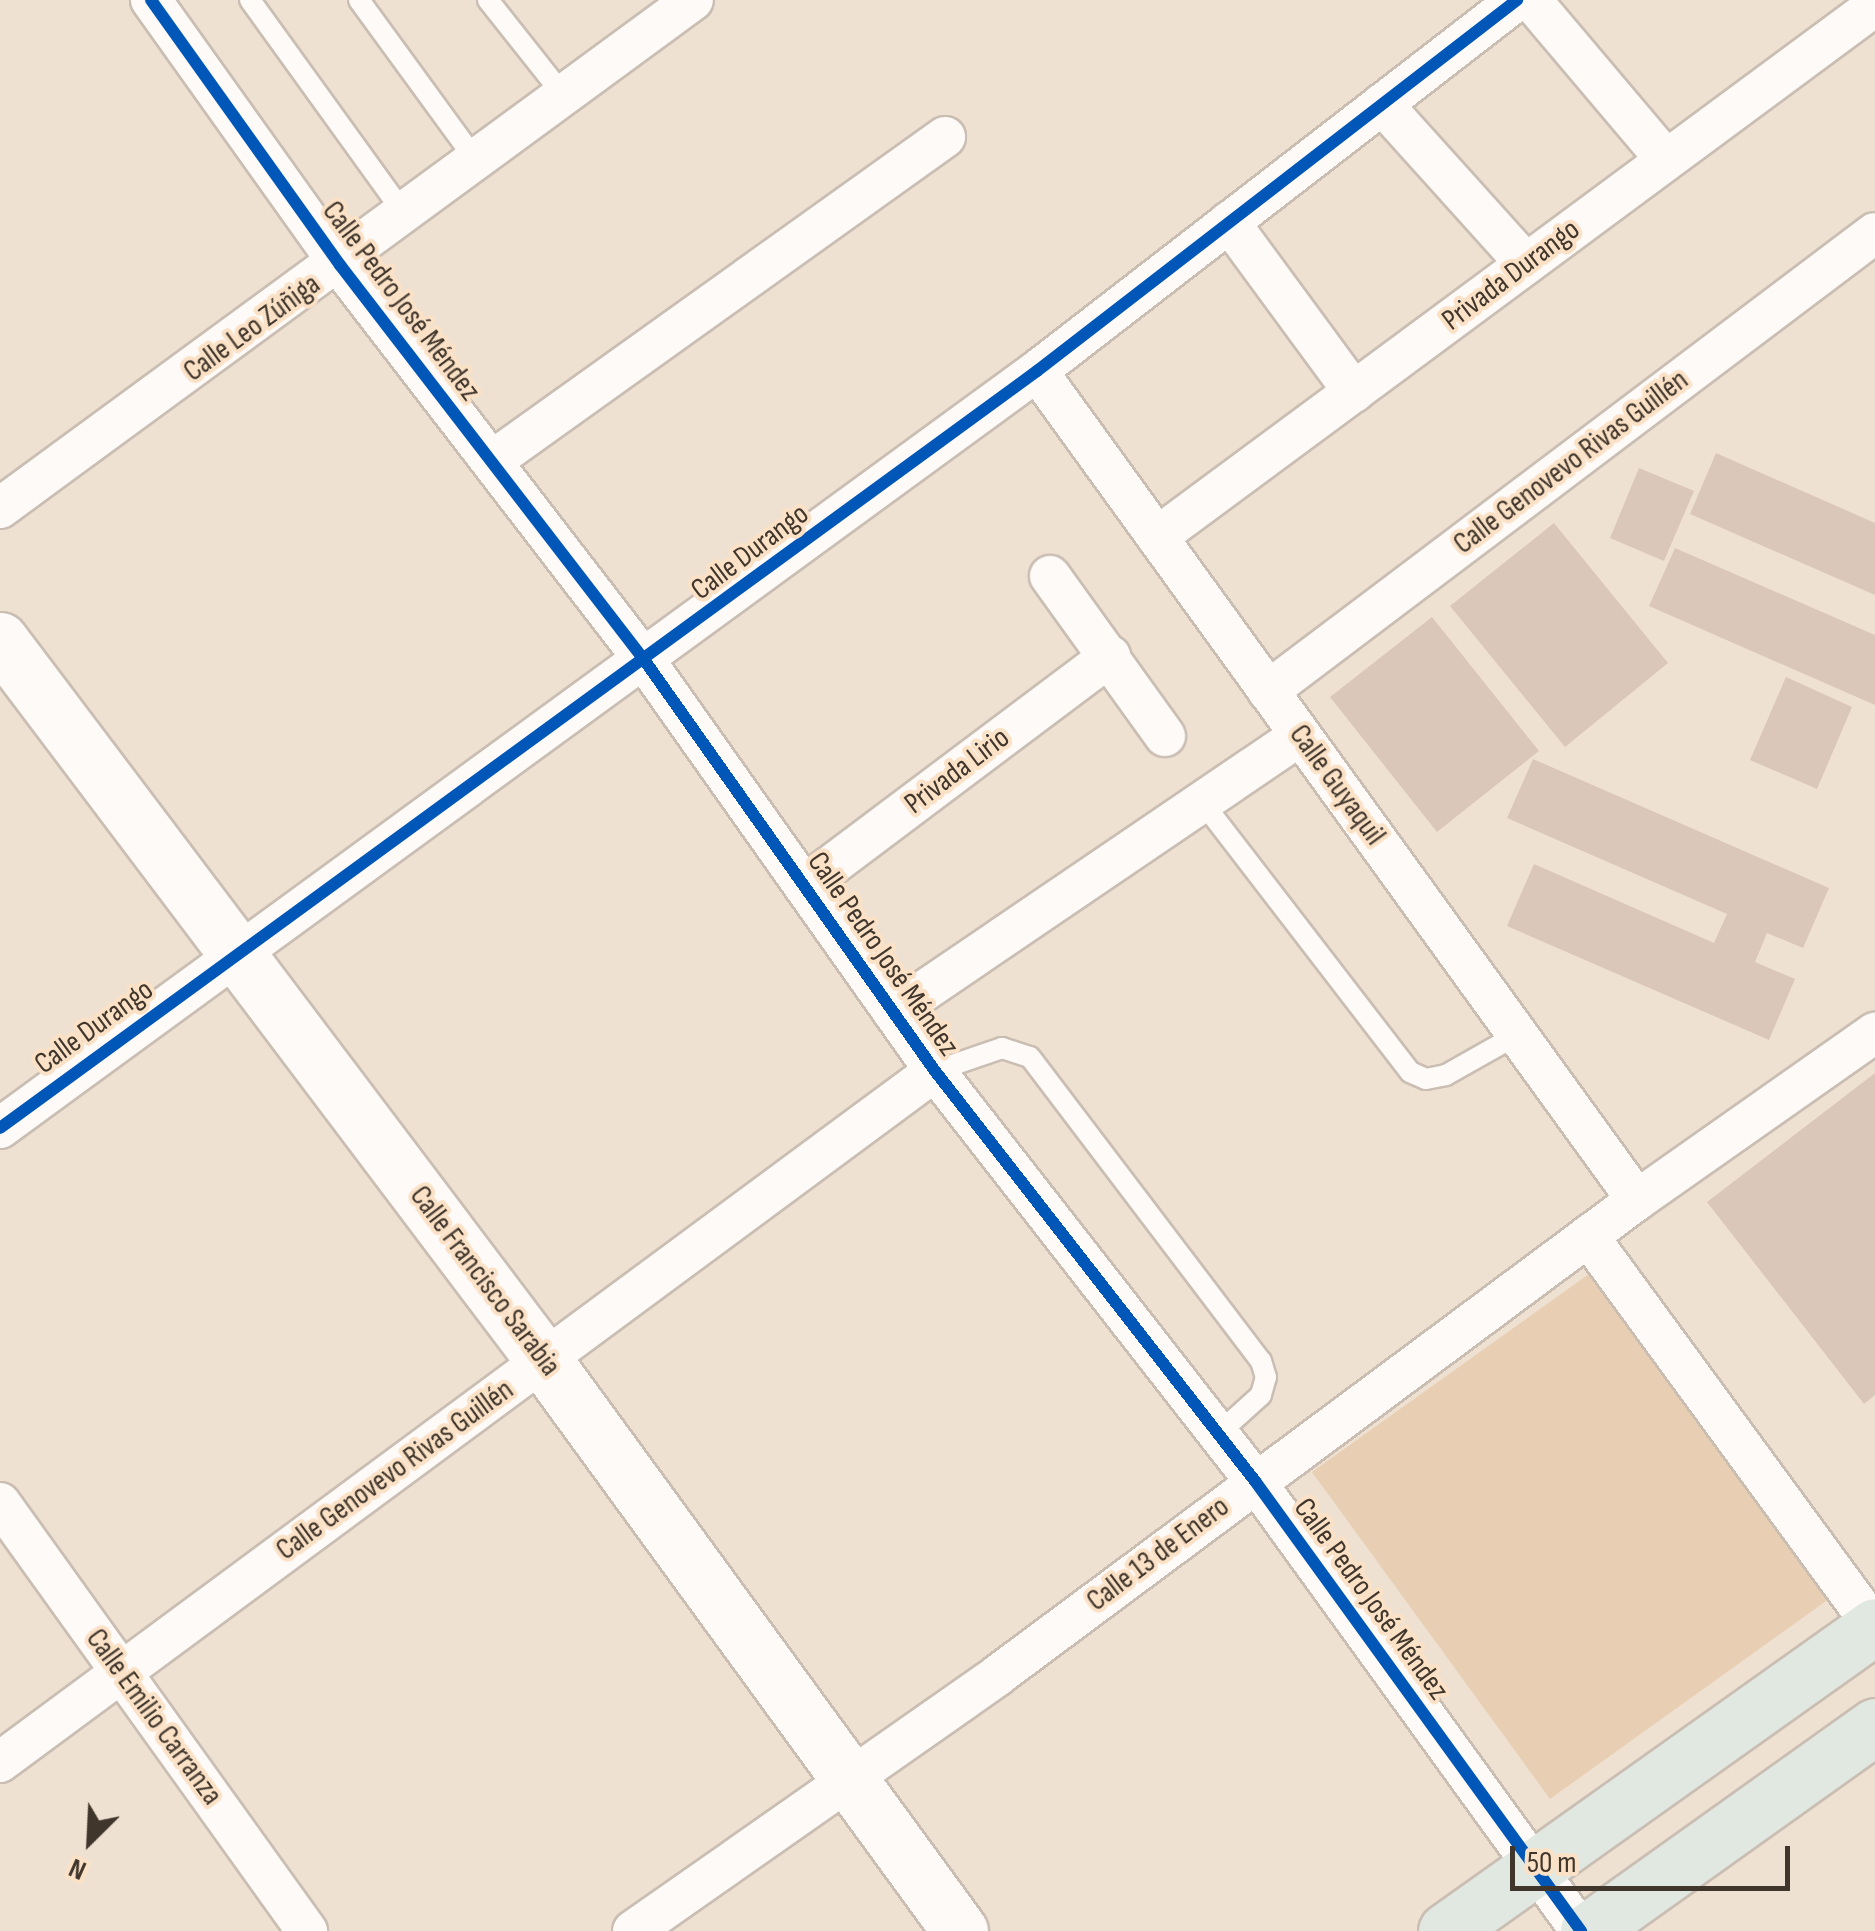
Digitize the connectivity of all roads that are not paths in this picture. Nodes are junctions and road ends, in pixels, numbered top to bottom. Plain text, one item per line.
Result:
1 (151, 0) edge
2 (250, 0) edge
3 (359, 0) edge
4 (488, 0) edge
5 (693, 0) edge
6 (1517, 0) edge
7 (1531, 0) edge
8 (1865, 14) edge
9 (564, 96) junction
10 (1382, 104) junction
11 (945, 137) dead end
12 (1666, 160) junction
13 (477, 162) junction
14 (405, 215) junction
15 (1229, 222) junction
16 (1875, 233) edge
17 (1526, 264) junction
18 (340, 265) junction
19 (1037, 371) junction
20 (1354, 392) junction
21 (492, 461) junction
22 (0, 508) edge
23 (1157, 537) junction
24 (1050, 576) dead end
25 (0, 640) edge
26 (1110, 656) junction
27 (645, 661) junction
28 (1268, 690) junction
29 (1300, 735) junction
30 (1166, 736) dead end
31 (1202, 802) junction
32 (804, 886) junction
33 (239, 952) junction
34 (893, 1012) junction
35 (1875, 1033) edge
36 (1517, 1035) junction
37 (934, 1071) junction
38 (0, 1128) edge
39 (1636, 1200) junction
40 (1588, 1236) junction
41 (546, 1362) junction
42 (1218, 1434) junction
43 (1254, 1481) junction
44 (0, 1503) edge
45 (1875, 1626) edge
46 (118, 1668) junction
47 (1875, 1726) edge
48 (0, 1762) edge
49 (849, 1774) junction
50 (1534, 1865) junction
51 (307, 1931) edge
52 (633, 1931) edge
53 (960, 1931) edge
54 (1446, 1931) edge
55 (1584, 1931) edge

1 - 18 street, Calle Pedro José Méndez
2 - 14 lane
3 - 13 lane
4 - 9 lane
5 - 9 street, Calle Leo Zúñiga
6 - 10 street, Calle Durango
7 - 12 street
8 - 12 street, Privada Durango
9 - 13 street, Calle Leo Zúñiga
10 - 15 street, Calle Durango
10 - 17 street
11 - 21 street
12 - 17 street, Privada Durango
13 - 14 street, Calle Leo Zúñiga
14 - 18 street, Calle Leo Zúñiga
15 - 19 street, Calle Durango
15 - 20 street
16 - 28 street, Calle Genovevo Rivas Guillén
17 - 20 street, Privada Durango
18 - 21 street, Calle Pedro José Méndez
18 - 22 street, Calle Leo Zúñiga
19 - 23 street, Calle Guyaquil
19 - 27 street, Calle Durango
20 - 23 street, Privada Durango
21 - 27 street, Calle Pedro José Méndez
23 - 28 street, Calle Guyaquil
24 - 26 street
25 - 33 main road, Calle Francisco Sarabia
26 - 30 street
26 - 32 street, Privada Lirio
27 - 32 street, Calle Pedro José Méndez
27 - 33 street, Calle Durango
28 - 29 street, Calle Guyaquil
29 - 31 street
29 - 36 street, Calle Guyaquil
31 - 34 street
31 - 36 lane
32 - 34 street, Calle Pedro José Méndez
33 - 38 street, Calle Durango
33 - 41 main road, Calle Francisco Sarabia
34 - 37 street, Calle Pedro José Méndez
35 - 39 street, Calle 13 de Enero
36 - 39 street, Calle Guyaquil
37 - 41 street, Calle Genovevo Rivas Guillén
37 - 42 street, Calle Pedro José Méndez
37 - 42 lane
39 - 40 street, Calle 13 de Enero
40 - 43 street, Calle 13 de Enero
40 - 45 street
41 - 46 street, Calle Genovevo Rivas Guillén
41 - 49 main road, Calle Francisco Sarabia
42 - 43 street, Calle Pedro José Méndez
43 - 49 street, Calle 13 de Enero
43 - 50 street, Calle Pedro José Méndez
44 - 46 street, Calle Emilio Carranza
45 - 50 main road
46 - 48 street, Calle Genovevo Rivas Guillén
46 - 51 street, Calle Emilio Carranza
47 - 55 main road
49 - 52 street, Calle 13 de Enero
49 - 53 main road, Calle Francisco Sarabia
50 - 54 main road
50 - 55 street, Calle Pedro José Méndez

